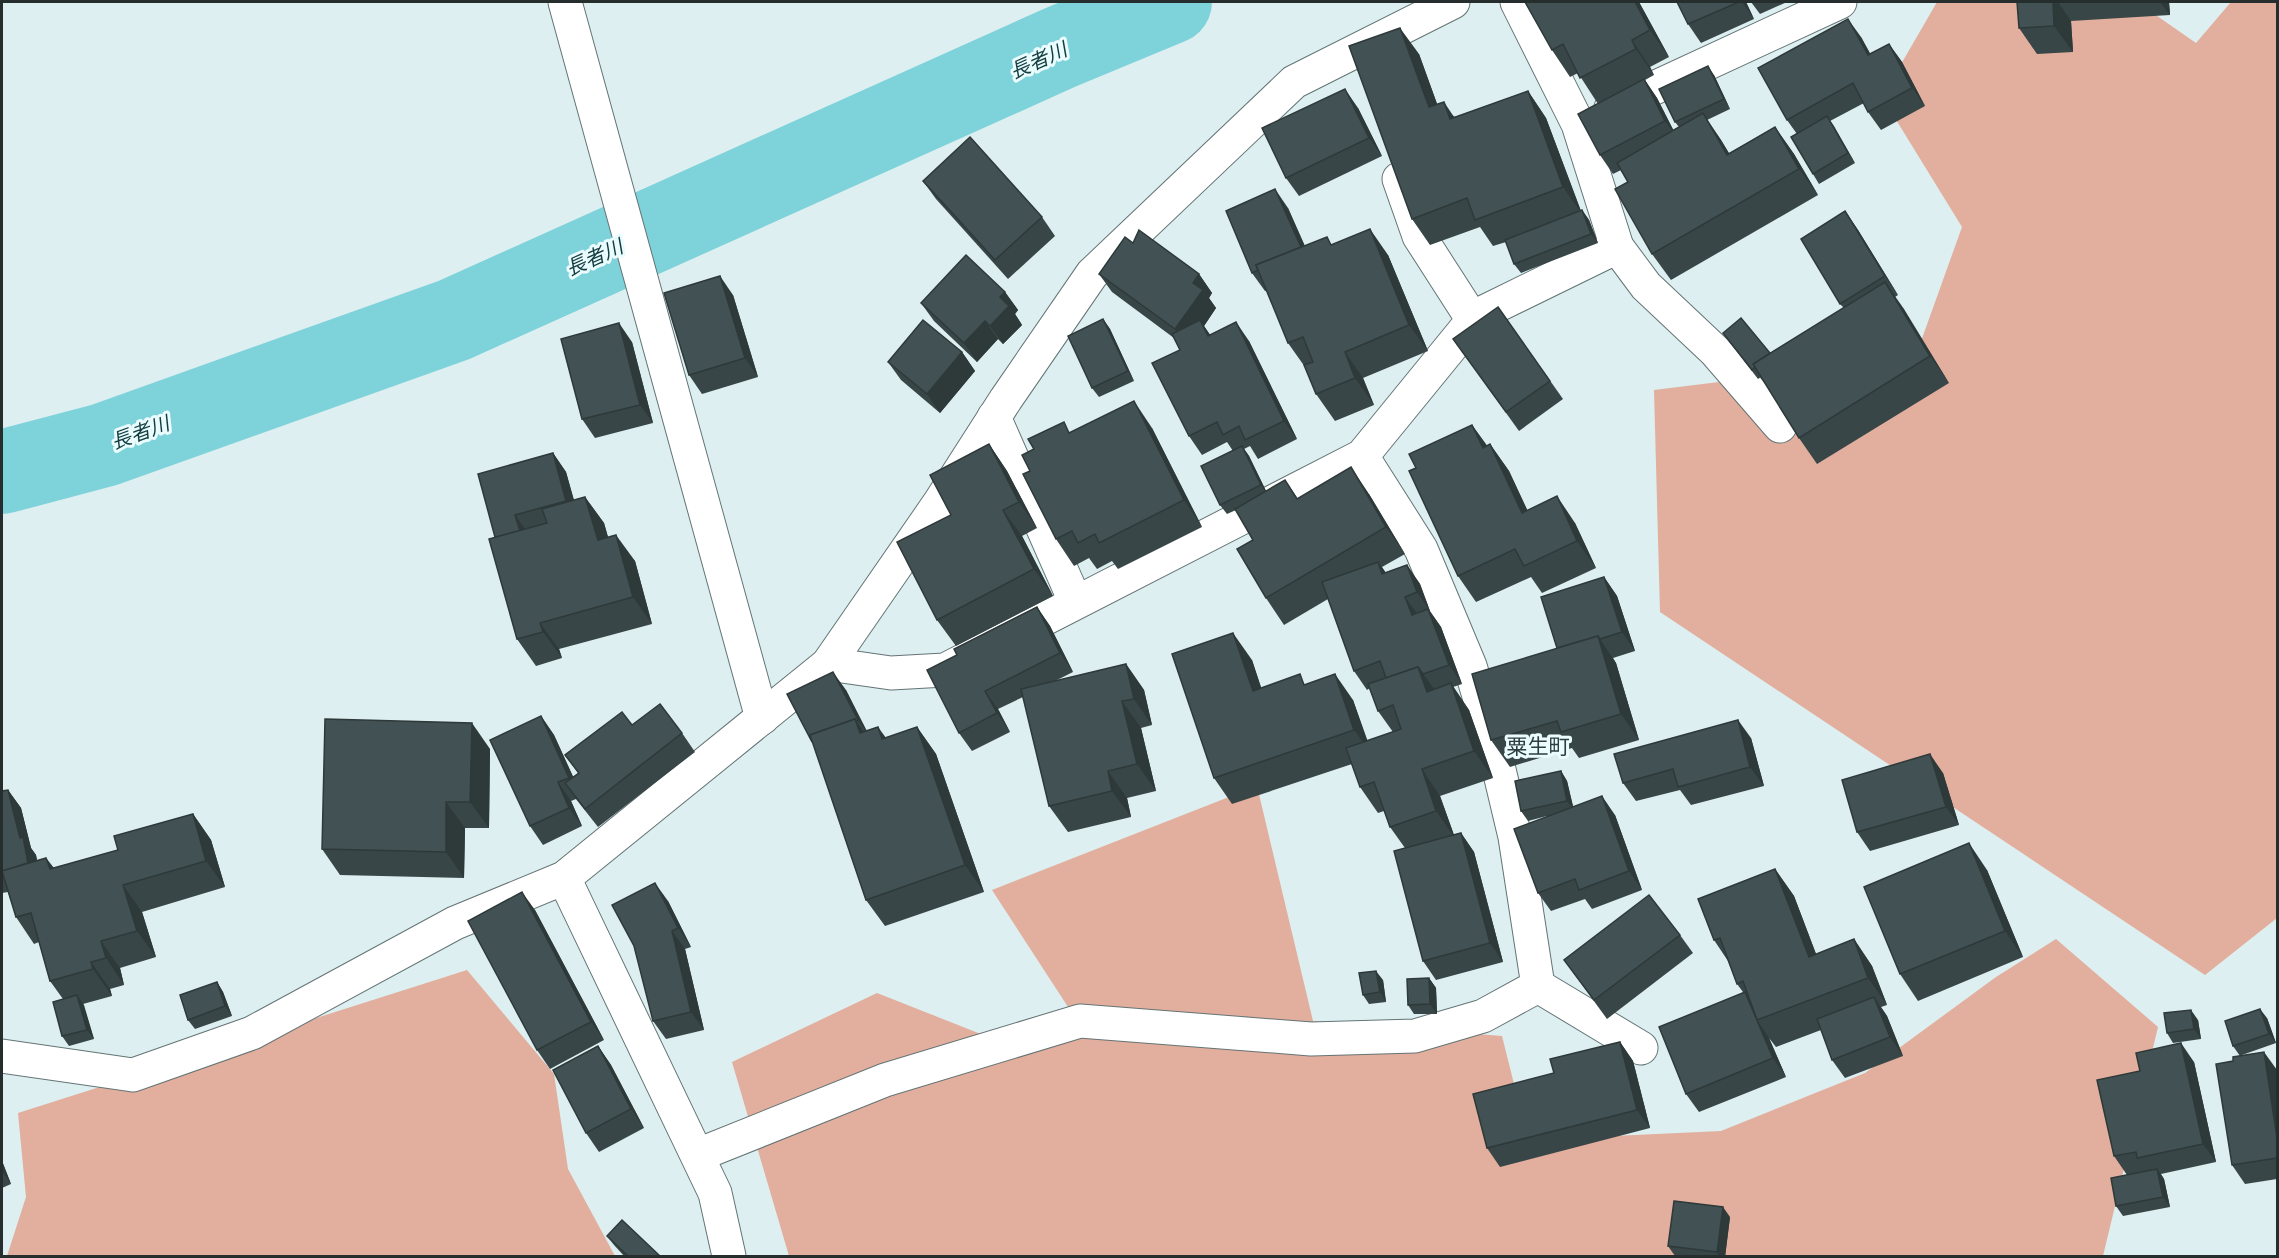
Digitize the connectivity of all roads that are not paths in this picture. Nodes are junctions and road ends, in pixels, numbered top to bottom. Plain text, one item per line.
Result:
1 (565, 2) edge
2 (1453, 2) edge
3 (1517, 2) edge
4 (1840, 2) edge
5 (1354, 52) junction
6 (1366, 85) edge
7 (1578, 124) junction
8 (1389, 149) edge
9 (1617, 247) junction
10 (1473, 320) junction
11 (994, 417) junction
12 (1780, 426) edge
13 (1362, 456) junction
14 (1075, 601) junction
15 (828, 664) junction
16 (762, 718) junction
17 (564, 878) junction
18 (1538, 986) junction
19 (1641, 1048) dead end
20 (2, 1056) edge
21 (698, 1155) junction
22 (729, 1257) edge

1 - 16 street
2 - 5 street
3 - 7 street
4 - 7 street
5 - 6 street
5 - 11 street
7 - 9 street
8 - 10 street
9 - 10 street
9 - 12 street
10 - 13 street
11 - 14 street
11 - 15 street
13 - 14 street
13 - 18 street
14 - 15 street
15 - 16 street
16 - 17 street
17 - 20 street
17 - 21 street
18 - 19 street
18 - 21 street
21 - 22 street

